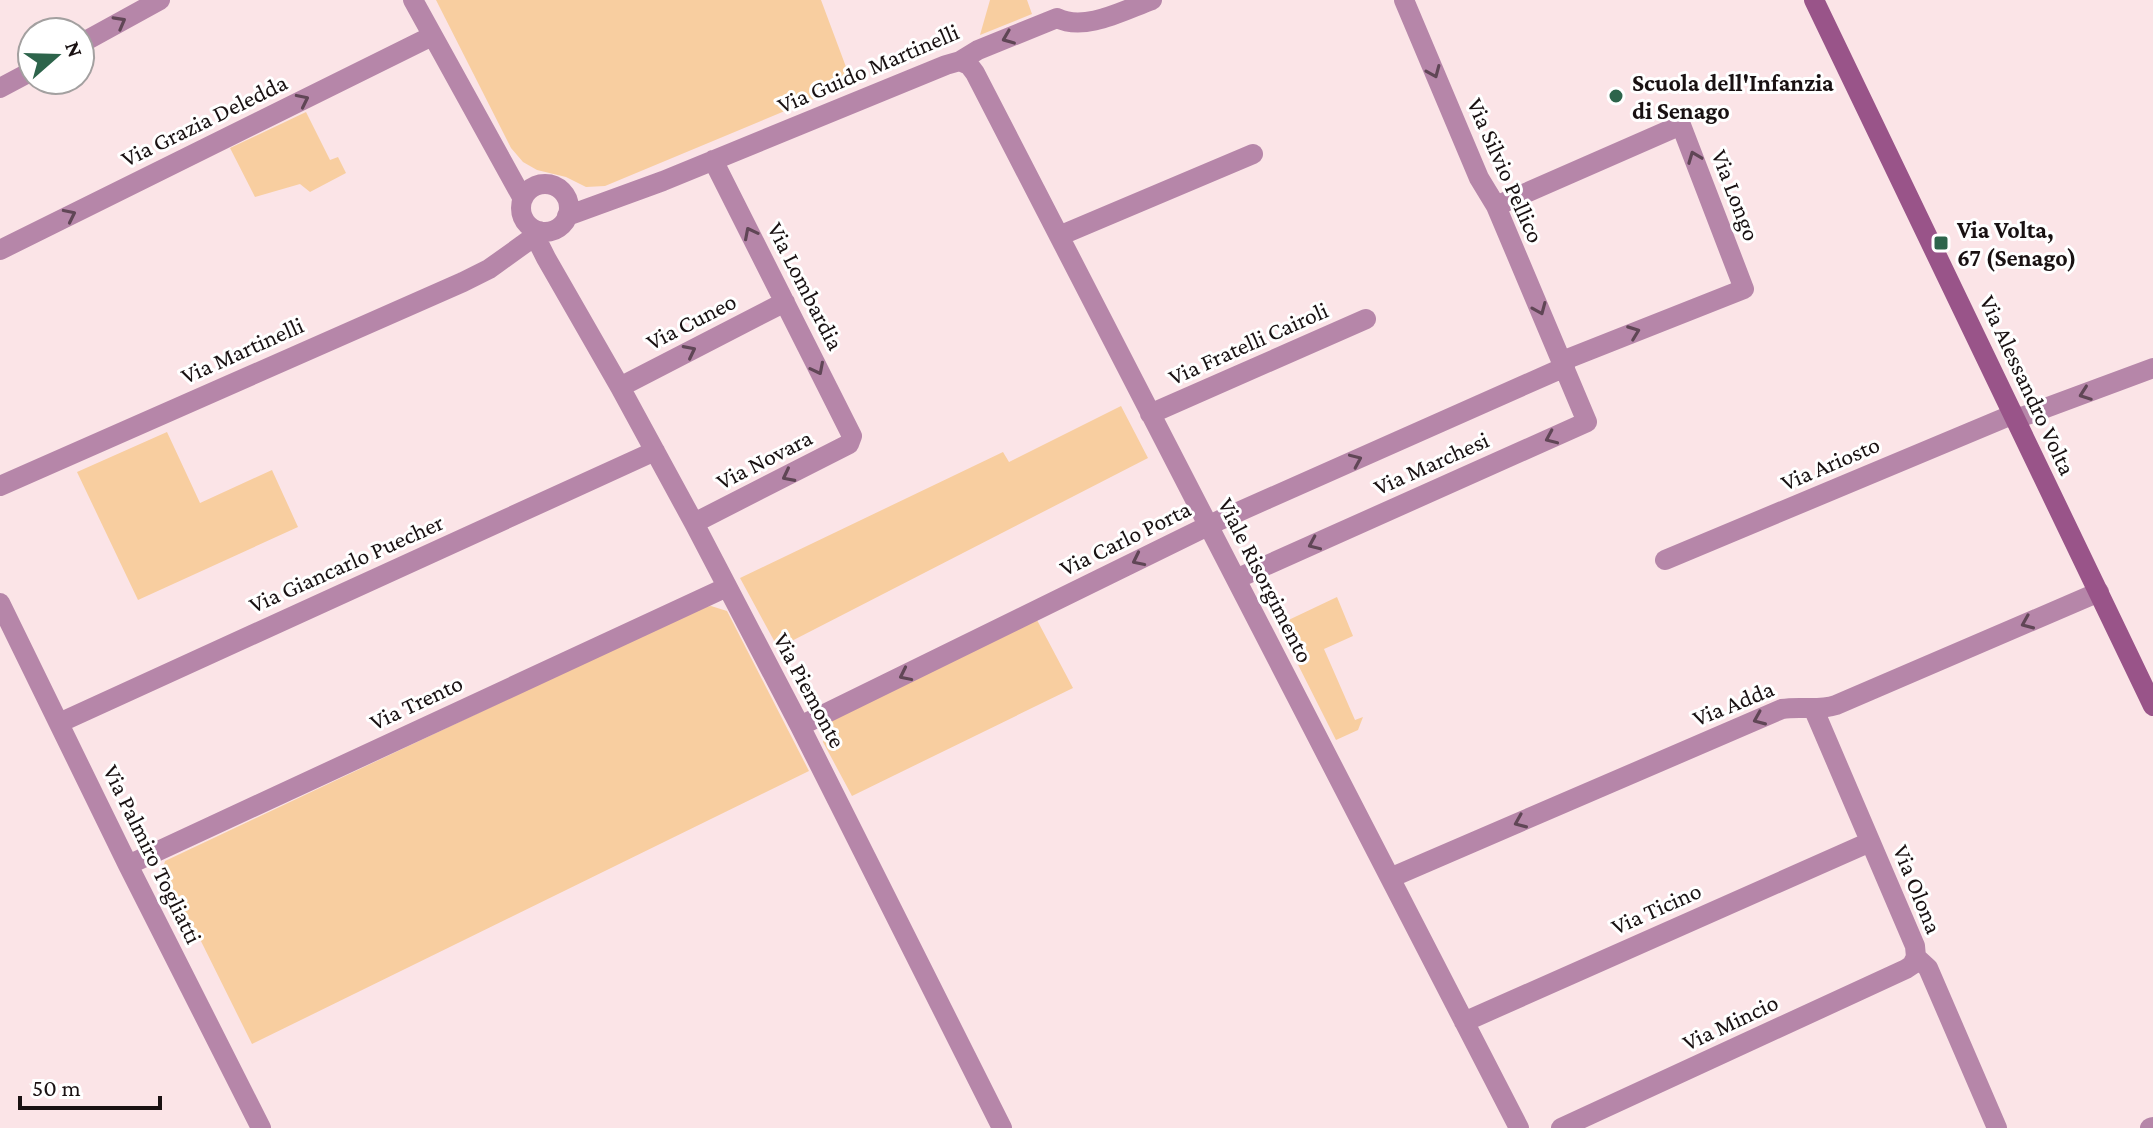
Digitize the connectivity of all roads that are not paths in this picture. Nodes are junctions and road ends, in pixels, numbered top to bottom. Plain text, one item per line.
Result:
1 (160, 0) edge
2 (413, 0) edge
3 (1152, 0) edge
4 (1404, 0) edge
5 (1814, 0) edge
6 (1054, 9) edge
7 (96, 35) edge
8 (432, 36) junction
9 (960, 61) junction
10 (1253, 154) dead end
11 (713, 160) junction
12 (564, 194) junction
13 (606, 201) junction
14 (1496, 206) junction
15 (531, 214) junction
16 (566, 219) junction
17 (1059, 236) junction
18 (0, 250) edge
19 (503, 258) junction
20 (556, 275) junction
21 (785, 302) junction
22 (1366, 319) dead end
23 (1563, 364) junction
24 (2153, 368) edge
25 (620, 387) junction
26 (1150, 414) junction
27 (2015, 417) junction
28 (852, 436) joint
29 (655, 451) junction
30 (0, 486) edge
31 (694, 523) junction
32 (1208, 526) junction
33 (1665, 560) dead end
34 (1236, 579) junction
35 (727, 587) junction
36 (2099, 592) junction
37 (0, 603) edge
38 (2148, 683) edge
39 (2153, 706) edge
40 (1814, 710) junction
41 (59, 723) junction
42 (800, 726) junction
43 (1870, 842) junction
44 (128, 865) junction
45 (1390, 878) junction
46 (1916, 957) junction
47 (1464, 1022) junction
48 (261, 1128) edge
49 (1002, 1128) edge
50 (1519, 1128) edge
51 (1561, 1128) edge
52 (1997, 1128) edge

7 -> 1 street
2 - 8 street
3 - 6 street, Via Guido Martinelli
4 -> 14 street, Via Silvio Pellico
5 - 27 street, Via Alessandro Volta
6 -> 9 street, Via Guido Martinelli
8 - 15 street
18 -> 8 street, Via Grazia Deledda
9 - 11 street, Via Guido Martinelli
9 - 17 street, Viale Risorgimento
10 - 17 street
11 - 13 street, Via Guido Martinelli
21 -> 11 street, Via Lombardia
12 - 13 street
12 - 15 street
12 - 16 street
13 - 16 street
14 -> 23 street, Via Silvio Pellico
23 -> 14 street, Via Longo
15 - 16 street
15 - 19 street, Via Martinelli
15 - 20 street, Via Piemonte
16 - 20 street, Via Piemonte
17 - 26 street, Viale Risorgimento
19 - 20 street
19 - 30 street, Via Martinelli
20 - 25 street, Via Piemonte
25 -> 21 street, Via Cuneo
21 -> 28 street, Via Lombardia
22 - 26 street, Via Fratelli Cairoli
32 -> 23 street, Via Carlo Porta
23 -> 34 street, Via Marchesi
24 -> 27 street, Via Ariosto
25 - 29 street, Via Piemonte
26 - 32 street, Viale Risorgimento
27 - 33 street, Via Ariosto
27 - 36 street, Via Alessandro Volta
28 -> 31 street, Via Novara
29 - 31 street, Via Piemonte
29 - 41 street, Via Giancarlo Puecher
31 - 35 street, Via Piemonte
32 - 34 street, Viale Risorgimento
32 -> 42 street, Via Carlo Porta
34 - 45 street, Viale Risorgimento
35 - 42 street, Via Piemonte
35 - 44 street, Via Trento
36 - 38 street, Via Alessandro Volta
36 -> 40 street, Via Adda
37 - 41 street, Via Palmiro Togliatti
38 - 39 street, Via Alessandro Volta
40 - 43 street, Via Olona
40 -> 45 street, Via Adda
41 - 44 street, Via Palmiro Togliatti
42 - 49 street, Via Piemonte
43 - 46 street, Via Olona
43 - 47 street, Via Ticino
44 - 48 street, Via Palmiro Togliatti
45 - 47 street, Viale Risorgimento
46 - 51 street, Via Mincio
46 - 52 street, Via Olona
47 - 50 street, Viale Risorgimento

